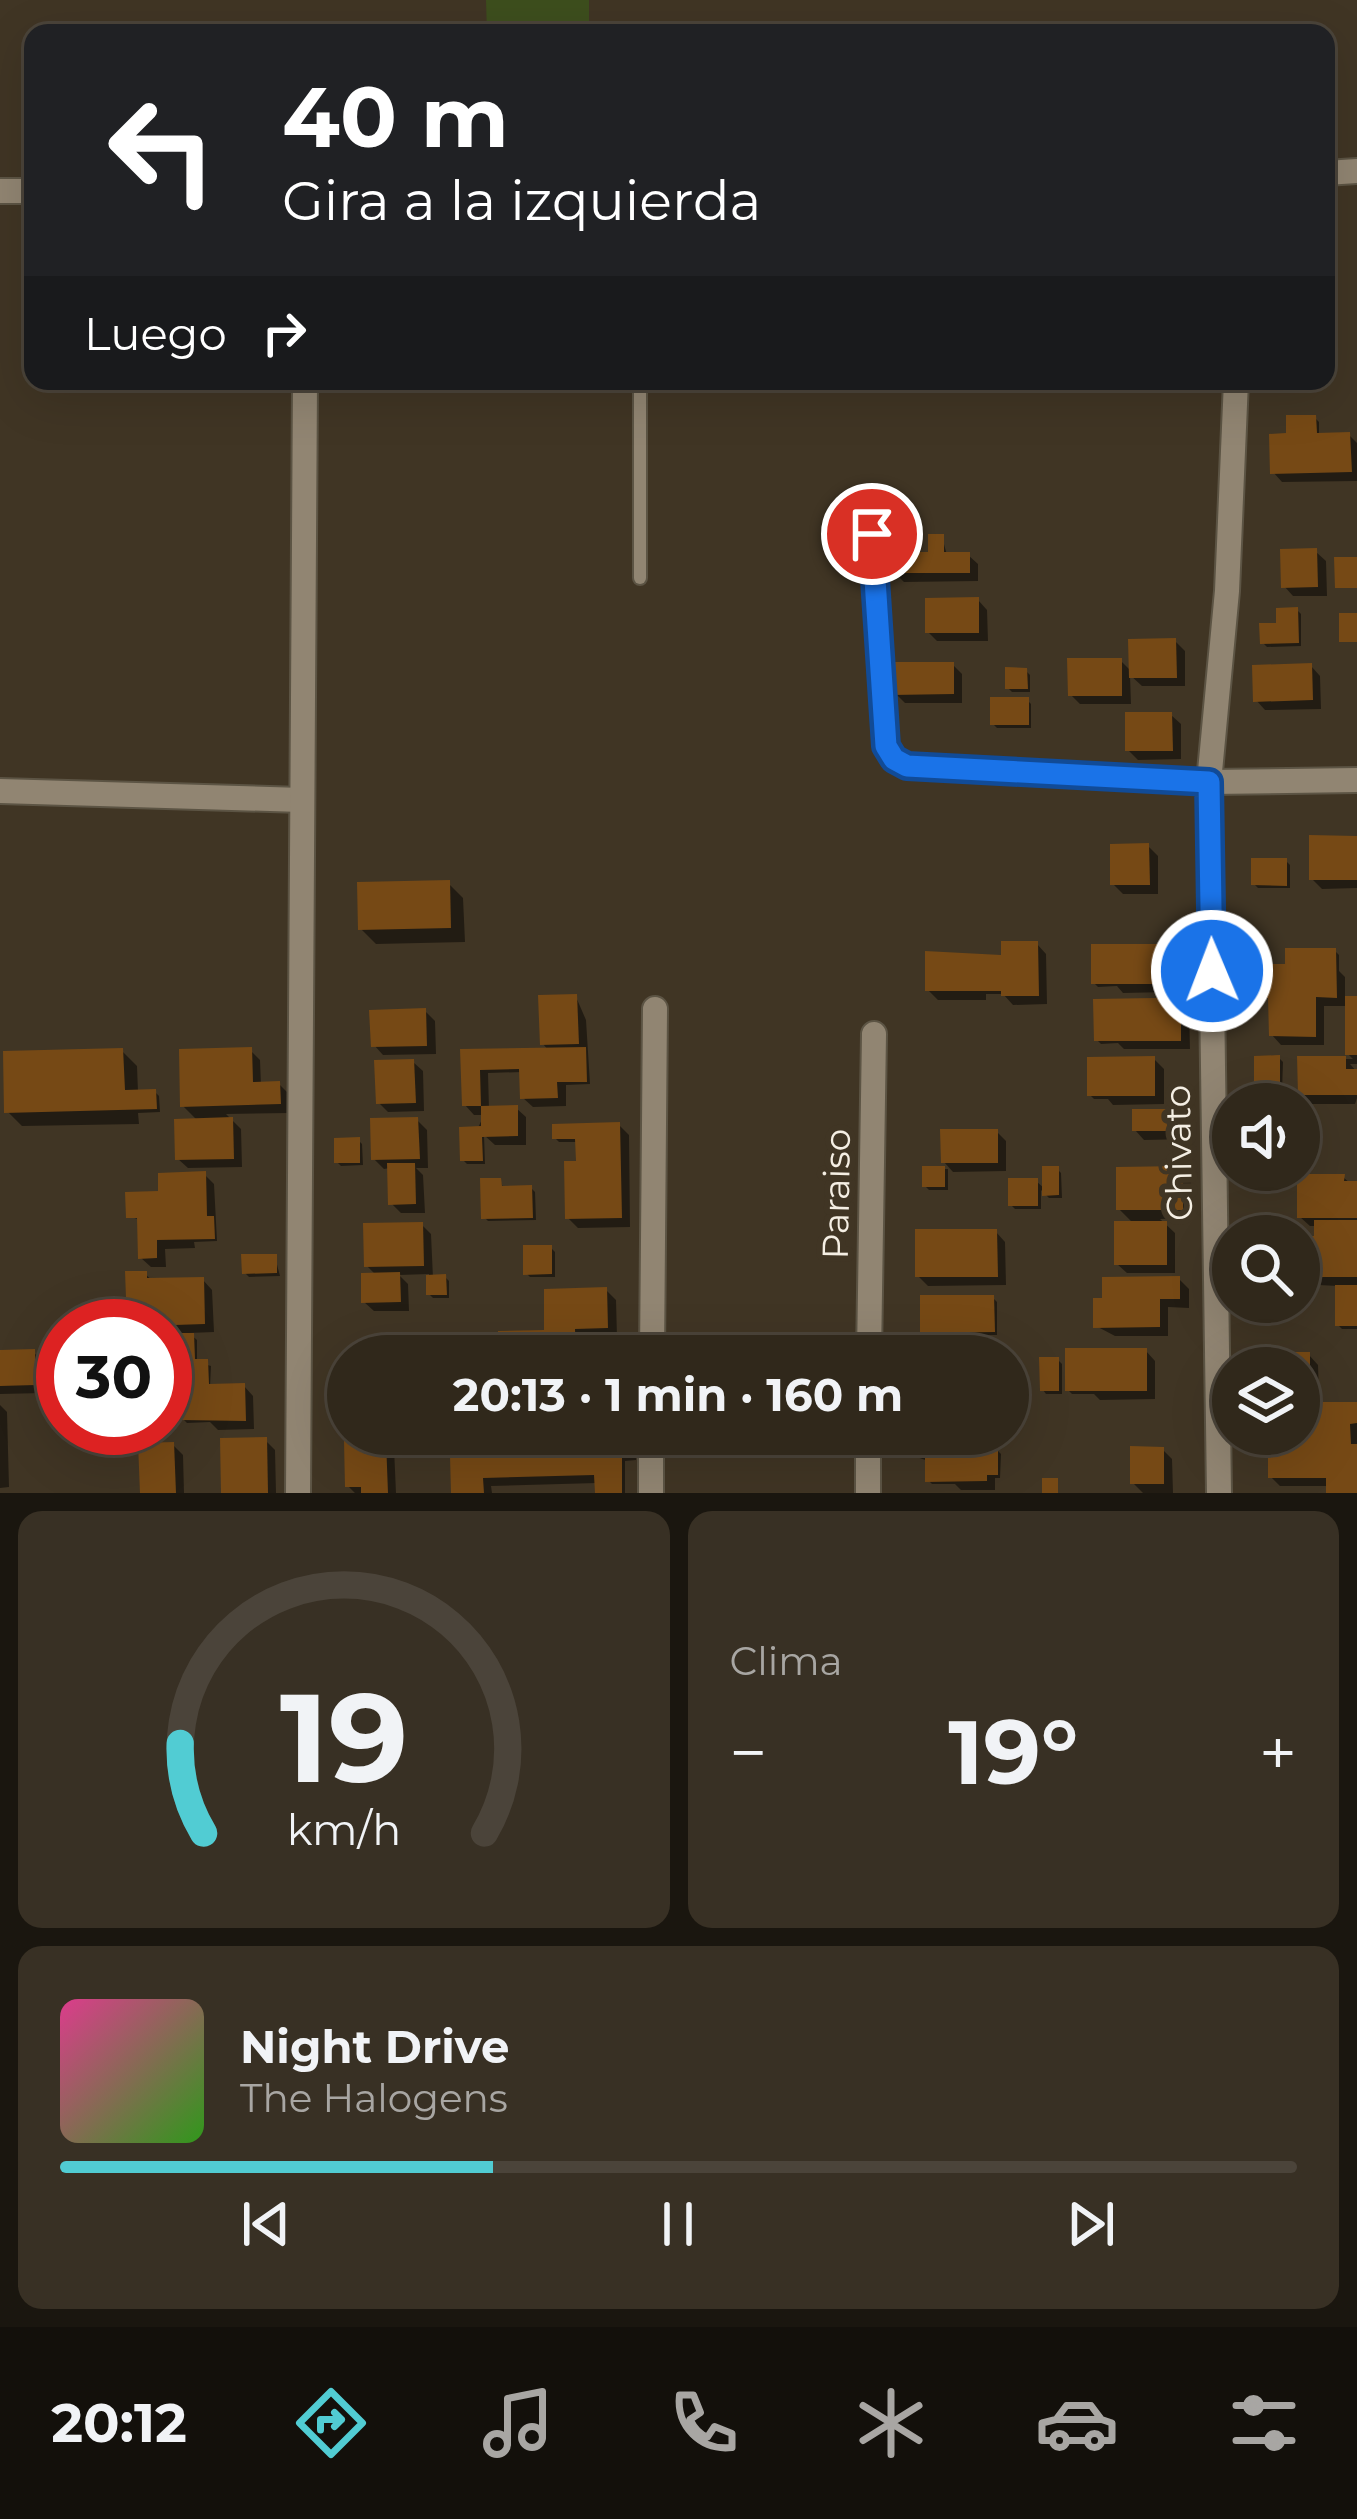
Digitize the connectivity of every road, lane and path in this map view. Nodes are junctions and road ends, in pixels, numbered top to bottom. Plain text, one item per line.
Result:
1 (305, 390) edge
2 (640, 390) edge
3 (1236, 390) edge
4 (872, 534) dead end
5 (640, 578) dead end
6 (1357, 780) edge
7 (1209, 782) junction
8 (0, 791) edge
9 (302, 800) junction
10 (655, 1009) dead end
11 (874, 1034) dead end
12 (652, 1335) edge
13 (869, 1335) edge
14 (651, 1455) edge
15 (868, 1455) edge
16 (298, 1493) edge
17 (651, 1493) edge
18 (868, 1493) edge
19 (1219, 1493) edge

1 - 9 street
2 - 5 lane
3 - 7 street, Chivato
4 - 7 lane
6 - 7 street
7 - 19 street, Chivato
8 - 9 street
9 - 16 street
10 - 12 street
11 - 13 street, Paraiso
14 - 17 street
15 - 18 street

